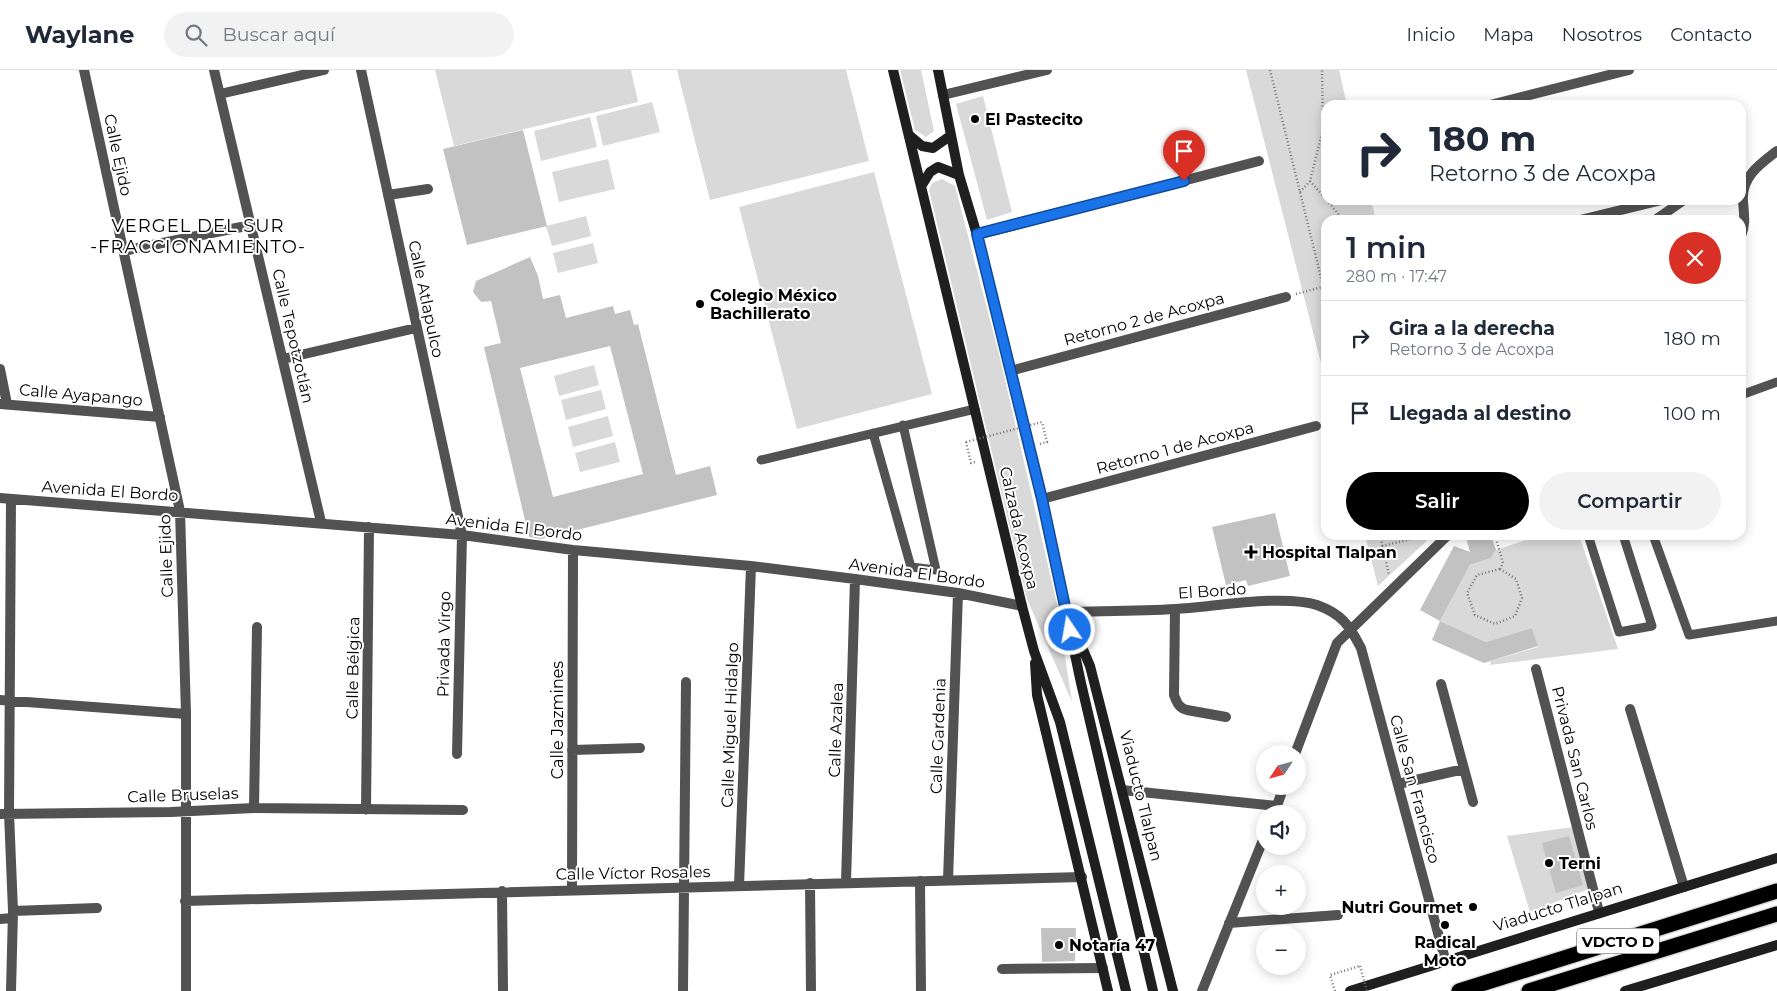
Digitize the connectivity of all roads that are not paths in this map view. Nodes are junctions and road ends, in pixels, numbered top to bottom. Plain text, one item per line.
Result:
1 (84, 70) edge
2 (214, 70) edge
3 (324, 70) edge
4 (361, 70) edge
5 (893, 70) edge
6 (938, 70) edge
7 (1047, 70) edge
8 (1629, 70) edge
9 (220, 94) junction
10 (943, 95) junction
11 (1510, 100) edge
12 (909, 134) junction
13 (950, 136) junction
14 (1777, 151) edge
15 (1259, 162) dead end
16 (959, 175) junction
17 (1746, 179) edge
18 (922, 185) junction
19 (428, 189) dead end
20 (388, 195) junction
21 (1642, 205) edge
22 (1677, 205) edge
23 (1600, 215) edge
24 (1662, 215) edge
25 (251, 225) junction
26 (977, 234) junction
27 (123, 251) junction
28 (1286, 297) road end
29 (416, 328) junction
30 (283, 359) junction
31 (0, 369) edge
32 (1010, 370) junction
33 (1777, 382) edge
34 (1746, 393) edge
35 (4, 404) edge
36 (975, 409) junction
37 (160, 417) junction
38 (904, 425) junction
39 (1316, 426) dead end
40 (873, 433) junction
41 (761, 460) dead end
42 (5, 499) edge
43 (1042, 499) junction
44 (180, 511) junction
45 (321, 522) junction
46 (369, 527) junction
47 (462, 535) junction
48 (1443, 540) edge
49 (1590, 540) edge
50 (1625, 540) edge
51 (1655, 540) edge
52 (573, 550) junction
53 (751, 566) junction
54 (855, 579) junction
55 (958, 593) junction
56 (1022, 606) junction
57 (1175, 609) junction
58 (1066, 612) junction
59 (1777, 621) edge
60 (257, 626) dead end
61 (1351, 629) junction
62 (1034, 651) junction
63 (1536, 669) dead end
64 (686, 682) dead end
65 (1441, 684) dead end
66 (4, 701) edge
67 (1630, 709) dead end
68 (186, 714) junction
69 (1226, 717) dead end
70 (1299, 745) edge
71 (640, 748) dead end
72 (572, 750) junction
73 (457, 754) dead end
74 (1464, 769) junction
75 (1398, 784) junction
76 (1122, 790) junction
77 (1473, 802) dead end
78 (254, 808) junction
79 (1256, 808) edge
80 (366, 810) junction
81 (463, 810) dead end
82 (186, 811) junction
83 (5, 814) edge
84 (1257, 855) edge
85 (1777, 858) edge
86 (1082, 877) junction
87 (948, 880) junction
88 (920, 881) junction
89 (846, 882) junction
90 (810, 883) junction
91 (739, 886) junction
92 (684, 887) junction
93 (1684, 887) junction
94 (572, 890) junction
95 (502, 891) junction
96 (1777, 891) edge
97 (185, 901) junction
98 (97, 908) dead end
99 (1599, 912) junction
100 (13, 914) junction
101 (1777, 914) edge
102 (1338, 915) dead end
103 (0, 918) edge
104 (1229, 923) junction
105 (1777, 945) edge
106 (1446, 960) junction
107 (1103, 968) junction
108 (1002, 969) dead end
109 (1172, 986) edge
110 (11, 991) edge
111 (186, 991) edge
112 (503, 991) edge
113 (683, 991) edge
114 (810, 991) edge
115 (921, 991) edge
116 (1108, 991) edge
117 (1126, 991) edge
118 (1153, 991) edge
119 (1180, 991) edge
120 (1202, 991) edge
121 (1352, 991) edge
122 (1459, 991) edge
123 (1529, 991) edge
124 (1625, 991) edge

1 - 27 street, Calle Ejido
2 - 9 street, Calle Tepotzotlán
3 - 9 street
4 - 20 street, Calle Atlapulco
5 - 12 main road, Calzada Acoxpa
6 - 10 main road, Calzada Acoxpa
7 - 10 street
8 - 11 street
9 - 25 street, Calle Tepotzotlán
10 - 13 main road, Calzada Acoxpa
12 - 13 main road
12 - 18 main road, Calzada Acoxpa
13 - 16 main road, Calzada Acoxpa
14 - 17 street
15 - 26 street
16 - 18 main road
16 - 26 main road, Calzada Acoxpa
18 - 36 main road, Calzada Acoxpa
19 - 20 street
20 - 29 street, Calle Atlapulco
21 - 23 street
22 - 24 street
25 - 27 street
25 - 30 street, Calle Tepotzotlán
26 - 32 main road, Calzada Acoxpa
27 - 37 street, Calle Ejido
28 - 32 street, Retorno 2 de Acoxpa
29 - 30 street
29 - 47 street, Calle Atlapulco
30 - 45 street, Calle Tepotzotlán
31 - 35 street
32 - 43 main road, Calzada Acoxpa
33 - 34 lane
35 - 37 street, Calle Ayapango
36 - 38 lane
36 - 56 main road, Calzada Acoxpa
37 - 44 street, Calle Ejido
38 - 40 lane
38 - 40 lane
39 - 43 street, Retorno 1 de Acoxpa
40 - 41 lane
42 - 44 street, Avenida El Bordo
42 - 66 street
43 - 58 main road, Calzada Acoxpa
44 - 45 street, Avenida El Bordo
44 - 68 street, Calle Ejido
45 - 46 street, Avenida El Bordo
46 - 47 street, Avenida El Bordo
46 - 80 street, Calle Bélgica
47 - 52 street, Avenida El Bordo
47 - 73 street, Privada Virgo
48 - 61 street
49 - 50 lane
51 - 59 lane
52 - 53 street, Avenida El Bordo
52 - 72 street, Calle Jazmines
53 - 54 street, Avenida El Bordo
53 - 91 street, Calle Miguel Hidalgo
54 - 55 street, Avenida El Bordo
54 - 89 street, Calle Azalea
55 - 56 street, Avenida El Bordo
55 - 87 street, Calle Gardenia
56 - 62 main road, Calzada Acoxpa
57 - 58 street, El Bordo
57 - 61 street, El Bordo
57 - 69 street
58 - 76 main road, Viaducto Tlalpan
58 - 118 main road, Calzada Acoxpa
60 - 78 street
61 - 70 street
61 - 75 street, Calle San Francisco
62 - 86 main road
62 - 117 main road, Calzada Acoxpa
63 - 99 street, Privada San Carlos
64 - 92 street
65 - 74 street
66 - 68 street
66 - 83 street
67 - 93 street
68 - 82 street, Calle Ejido
71 - 72 street
72 - 94 street, Calle Jazmines
74 - 75 street
74 - 77 street
75 - 106 street, Calle San Francisco
76 - 79 street
76 - 109 main road, Viaducto Tlalpan
78 - 80 street, Calle Bruselas
78 - 82 street, Calle Bruselas
80 - 81 street, Calle Bruselas
82 - 83 street, Calle Bruselas
82 - 97 street, Calle Ejido
83 - 100 street
84 - 104 street
85 - 93 main road, Viaducto Tlalpan
86 - 87 street, Calle Víctor Rosales
86 - 107 main road
87 - 88 street, Calle Víctor Rosales
88 - 89 street, Calle Víctor Rosales
88 - 115 street
89 - 90 street, Calle Víctor Rosales
90 - 91 street, Calle Víctor Rosales
90 - 114 street
91 - 92 street, Calle Víctor Rosales
92 - 94 street, Calle Víctor Rosales
92 - 113 street
93 - 99 main road, Viaducto Tlalpan
94 - 95 street, Calle Víctor Rosales
95 - 97 street, Calle Víctor Rosales
95 - 112 street
96 - 122 highway, VDCTO D
97 - 111 street, Calle Ejido
98 - 100 street
99 - 106 main road, Viaducto Tlalpan
100 - 103 street
100 - 110 street
101 - 123 highway, VDCTO D
102 - 104 street
104 - 120 street
105 - 124 main road
106 - 121 main road, Viaducto Tlalpan
107 - 108 street
107 - 116 main road
109 - 119 street

